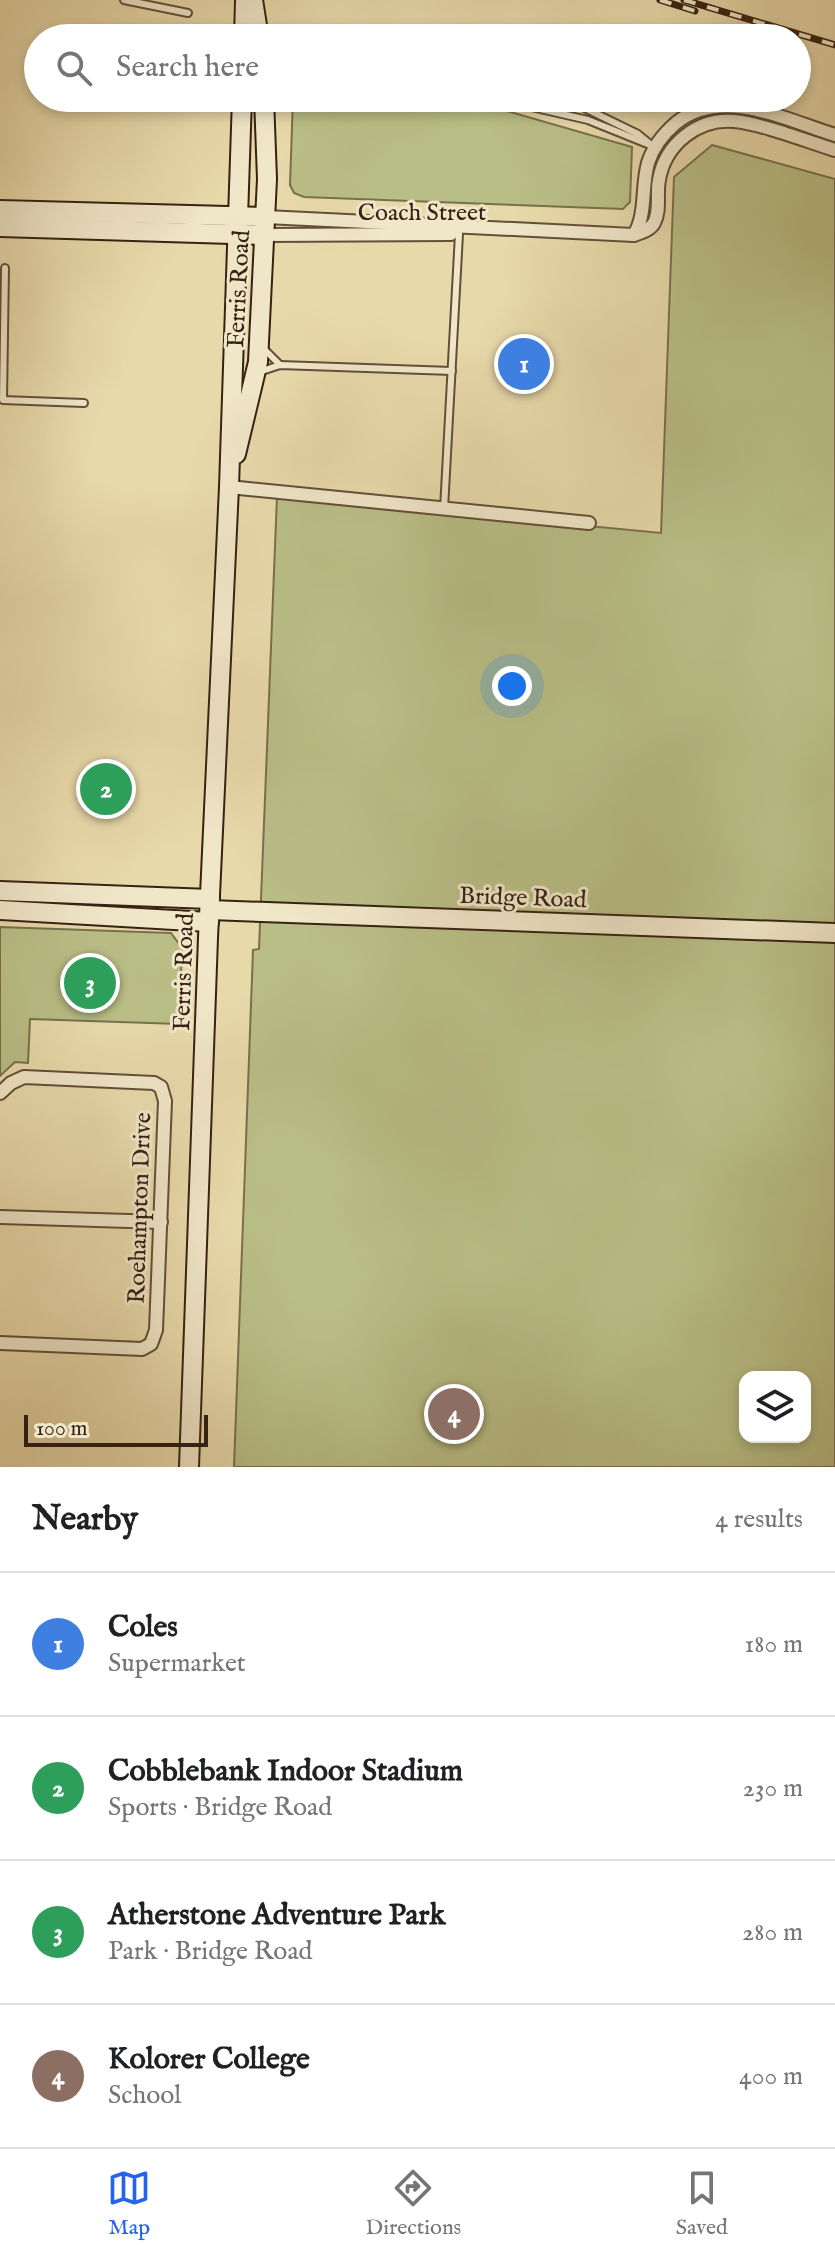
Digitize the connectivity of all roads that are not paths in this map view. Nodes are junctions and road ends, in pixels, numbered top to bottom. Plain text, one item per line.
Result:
1 (124, 0) edge
2 (245, 0) edge
3 (253, 0) edge
4 (188, 13) dead end
5 (244, 24) edge
6 (257, 24) edge
7 (241, 112) edge
8 (264, 112) edge
9 (553, 112) edge
10 (593, 112) edge
11 (695, 112) edge
12 (757, 112) edge
13 (835, 135) edge
14 (655, 147) junction
15 (835, 150) edge
16 (667, 156) junction
17 (0, 210) edge
18 (236, 225) junction
19 (266, 226) junction
20 (0, 227) edge
21 (460, 230) junction
22 (634, 235) junction
23 (5, 268) dead end
24 (260, 345) junction
25 (280, 365) junction
26 (452, 371) junction
27 (256, 374) junction
28 (84, 403) dead end
29 (229, 483) junction
30 (444, 509) junction
31 (589, 523) dead end
32 (0, 891) edge
33 (0, 910) edge
34 (210, 910) junction
35 (835, 933) edge
36 (0, 1093) edge
37 (0, 1217) edge
38 (161, 1222) junction
39 (0, 1343) edge
40 (189, 1467) edge

1 - 4 lane
2 - 5 street
3 - 6 street
7 - 18 street, Ferris Road
8 - 19 street, Ferris Road
9 - 14 lane
10 - 14 lane
11 - 14 street
12 - 13 street
14 - 16 street
14 - 22 street
15 - 16 street
16 - 22 street
17 - 18 street
18 - 19 street
18 - 20 street
18 - 29 street, Ferris Road
19 - 21 street, Coach Street
19 - 24 street, Ferris Road
21 - 22 street, Coach Street
21 - 26 lane
23 - 28 lane
24 - 25 lane
24 - 27 street, Ferris Road
25 - 26 lane
25 - 27 lane
26 - 30 lane
27 - 29 street, Ferris Road
29 - 30 street
29 - 34 street, Ferris Road
30 - 31 street
32 - 34 street, Bridge Road
33 - 34 street, Bridge Road
34 - 35 street, Bridge Road
34 - 40 street, Ferris Road
36 - 38 street, Roehampton Drive
37 - 38 street
38 - 39 street, Roehampton Drive

